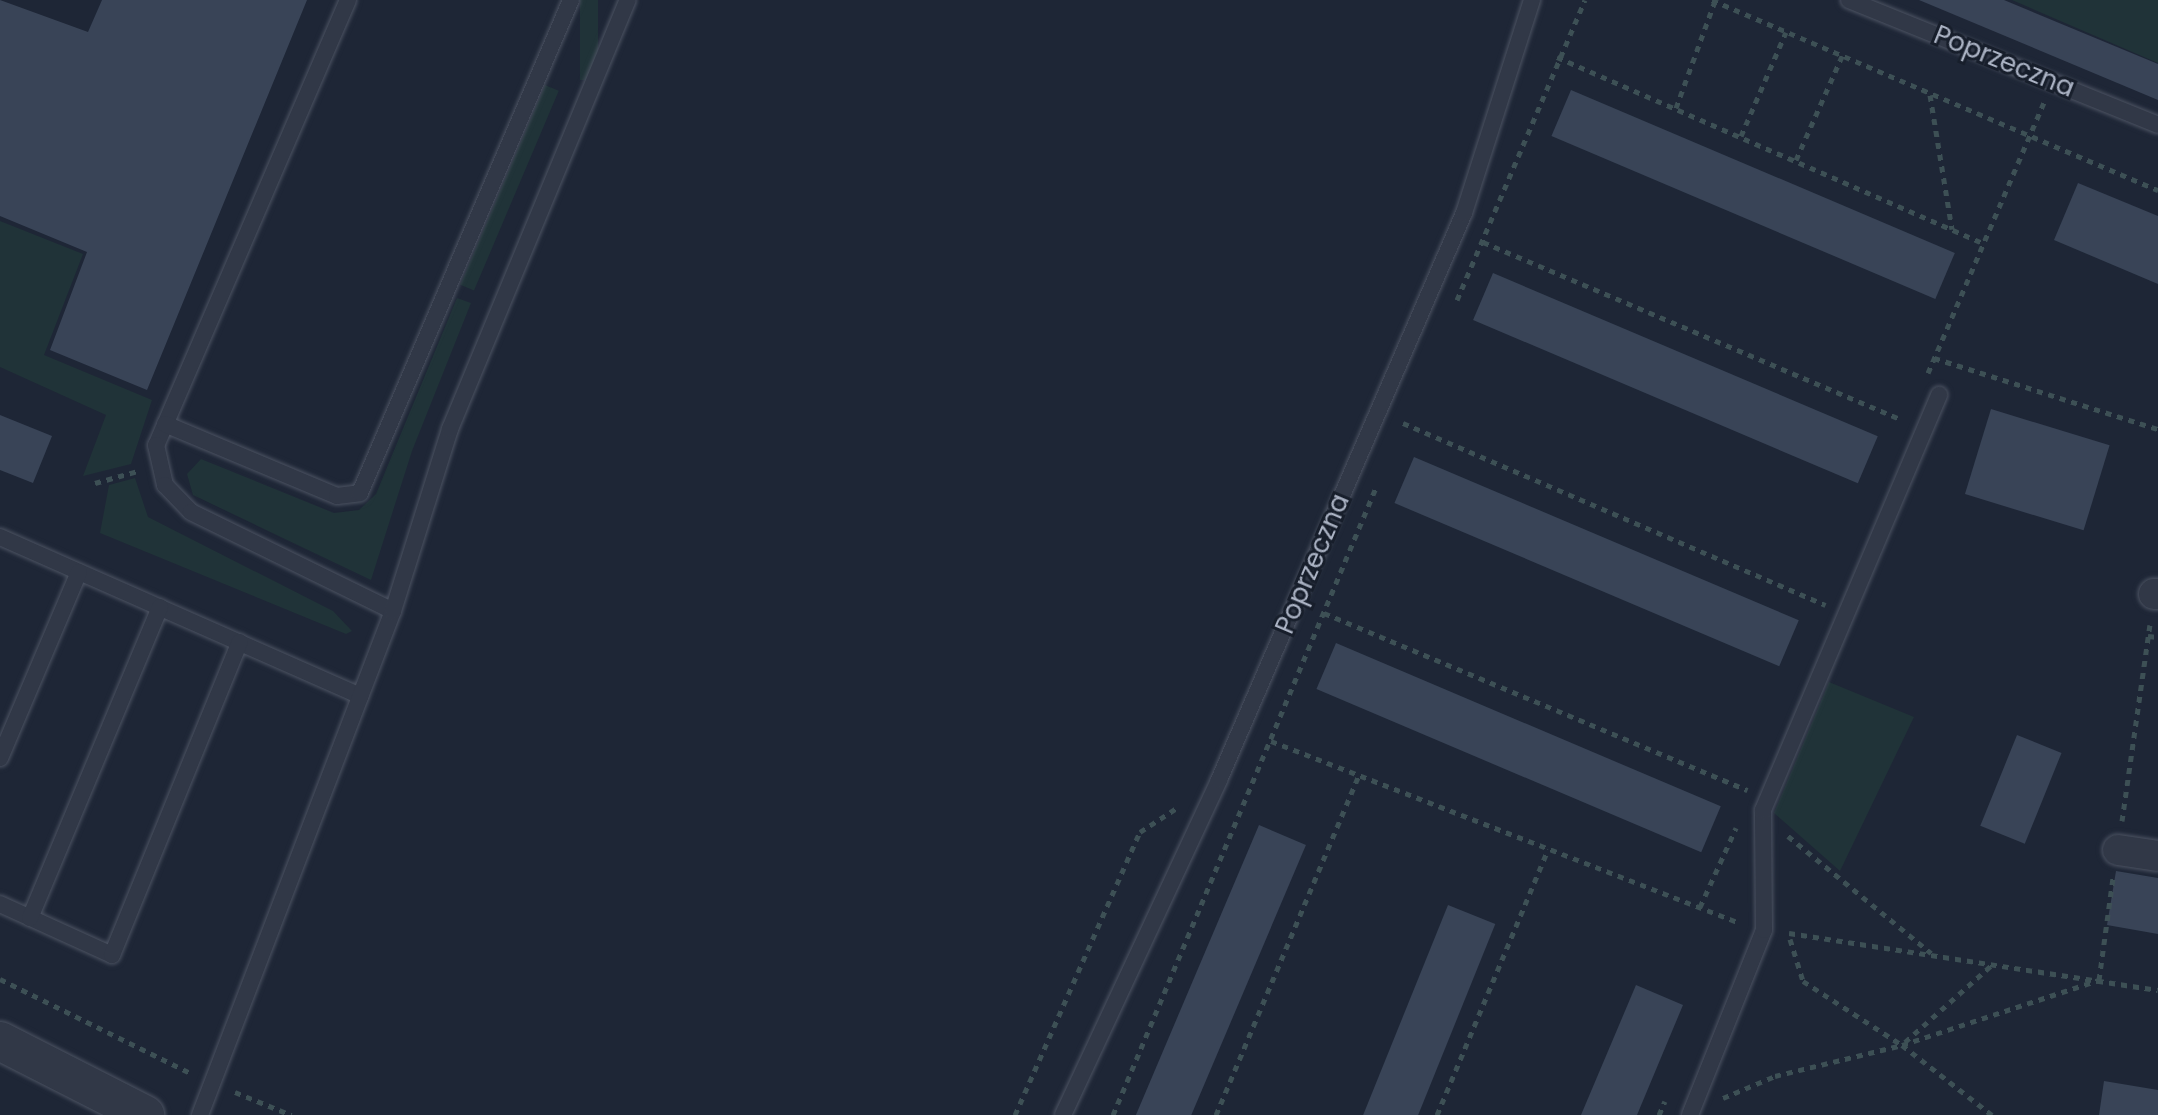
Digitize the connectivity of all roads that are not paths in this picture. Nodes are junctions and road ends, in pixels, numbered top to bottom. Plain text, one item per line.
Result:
1 (348, 0) edge
2 (571, 0) edge
3 (628, 0) edge
4 (1532, 0) edge
5 (1849, 0) edge
6 (2158, 125) edge
7 (1939, 395) dead end
8 (165, 424) junction
9 (0, 538) edge
10 (79, 572) junction
11 (160, 607) junction
12 (393, 611) junction
13 (240, 642) junction
14 (361, 696) junction
15 (0, 758) edge
16 (2118, 850) road end
17 (2158, 856) edge
18 (0, 904) edge
19 (30, 918) junction
20 (0, 1041) edge
21 (1690, 1113) edge
22 (145, 1115) edge
23 (200, 1115) edge
24 (1063, 1115) edge

1 - 8 lane
2 - 8 lane
3 - 12 lane
4 - 24 lane, Poprzeczna
5 - 6 lane, Poprzeczna
7 - 21 lane
8 - 12 lane
9 - 10 lane
10 - 11 lane
10 - 15 lane
11 - 13 lane
11 - 19 lane
12 - 14 lane
13 - 14 lane
13 - 19 lane
14 - 23 lane
16 - 17 street
18 - 19 lane
20 - 22 street

